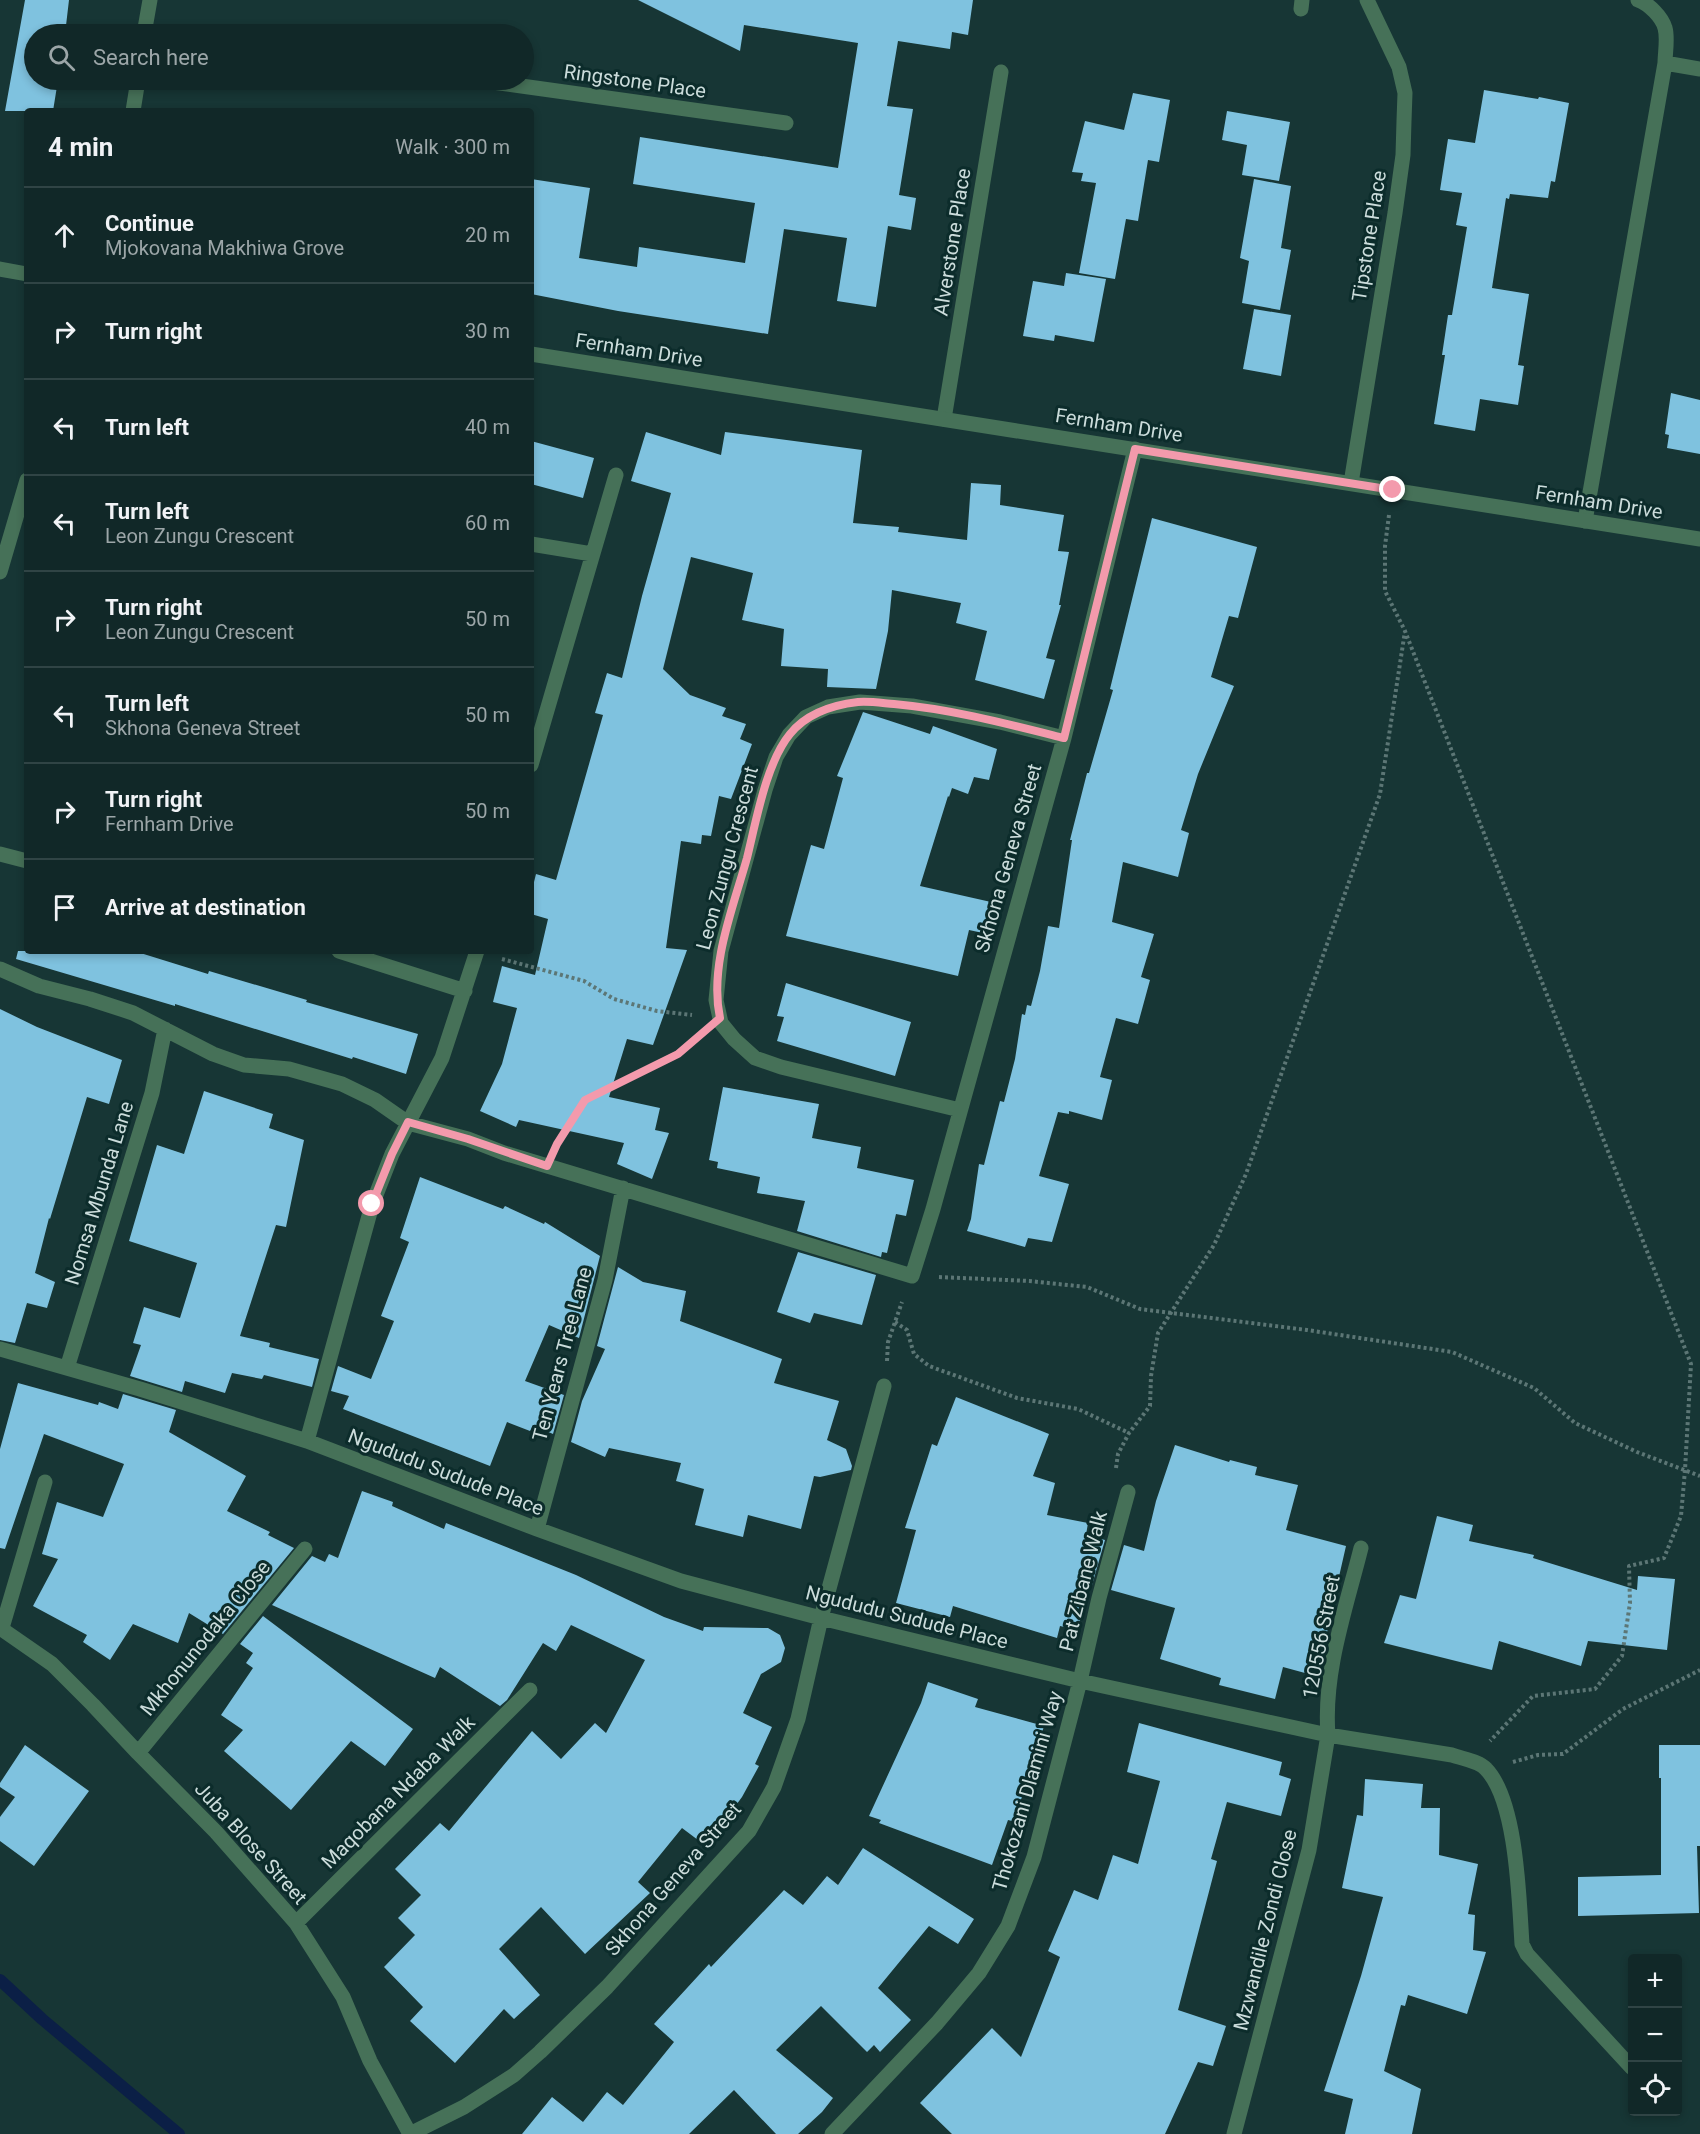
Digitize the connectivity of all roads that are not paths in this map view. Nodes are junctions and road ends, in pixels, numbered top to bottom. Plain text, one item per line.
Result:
1 (150, 0) edge
2 (1367, 0) edge
3 (1638, 0) edge
4 (146, 24) edge
5 (1665, 63) junction
6 (1700, 69) edge
7 (1002, 72) dead end
8 (534, 88) edge
9 (137, 90) edge
10 (134, 108) edge
11 (786, 123) dead end
12 (0, 269) edge
13 (24, 273) edge
14 (534, 354) edge
15 (944, 419) junction
16 (1135, 449) junction
17 (616, 475) dead end
18 (1351, 483) junction
19 (24, 490) edge
20 (1586, 521) junction
21 (1700, 539) edge
22 (534, 544) edge
23 (592, 554) junction
24 (0, 572) edge
25 (1064, 738) junction
26 (534, 755) edge
27 (0, 854) edge
28 (24, 860) edge
29 (348, 954) edge
30 (476, 954) edge
31 (0, 969) edge
32 (465, 991) junction
33 (165, 1029) junction
34 (960, 1110) junction
35 (408, 1122) junction
36 (623, 1188) junction
37 (0, 1349) edge
38 (68, 1368) junction
39 (884, 1386) road end
40 (308, 1441) junction
41 (45, 1482) dead end
42 (1128, 1492) dead end
43 (537, 1529) junction
44 (1361, 1548) dead end
45 (304, 1549) dead end
46 (821, 1618) junction
47 (1, 1628) edge
48 (1080, 1681) junction
49 (530, 1690) dead end
50 (1328, 1734) junction
51 (138, 1753) junction
52 (296, 1923) junction
53 (1628, 2064) edge
54 (410, 2134) edge
55 (832, 2134) edge
56 (1234, 2134) edge

1 - 4 street
2 - 18 street, Tipstone Place
3 - 5 street
5 - 6 street
5 - 20 street
7 - 15 street, Alverstone Place
8 - 11 street, Ringstone Place
9 - 10 street
12 - 13 street
14 - 15 street, Fernham Drive
15 - 16 street, Fernham Drive
16 - 18 street, Fernham Drive
16 - 25 street, Skhona Geneva Street
17 - 23 street
18 - 20 street, Fernham Drive
19 - 24 street
20 - 21 street, Fernham Drive
22 - 23 street
23 - 26 street
25 - 34 street, Skhona Geneva Street
25 - 34 street, Leon Zungu Crescent
27 - 28 street
29 - 32 street
30 - 32 street
31 - 33 street
32 - 35 street
33 - 35 street
33 - 38 street, Nomsa Mbunda Lane
34 - 36 street, Skhona Geneva Street
35 - 36 street
35 - 40 street
36 - 43 street, Ten Years Tree Lane
37 - 38 street, Ngududu Sudude Place
38 - 40 street, Ngududu Sudude Place
39 - 46 street, Skhona Geneva Street
40 - 43 street, Ngududu Sudude Place
41 - 47 street
42 - 48 street, Pat Zibane Walk
43 - 46 street, Ngududu Sudude Place
44 - 50 street, 120556 Street
45 - 51 street, Mkhonunodaka Close
46 - 48 street, Ngududu Sudude Place
46 - 54 street, Skhona Geneva Street
47 - 51 street, Juba Blose Street
48 - 50 street, Ngududu Sudude Place
48 - 55 street, Thokozani Dlamini Way
49 - 52 street, Maqobana Ndaba Walk
50 - 53 street, Ngududu Sudude Place
50 - 56 street, Mzwandile Zondi Close
51 - 52 street, Juba Blose Street
52 - 54 street, Juba Blose Street

